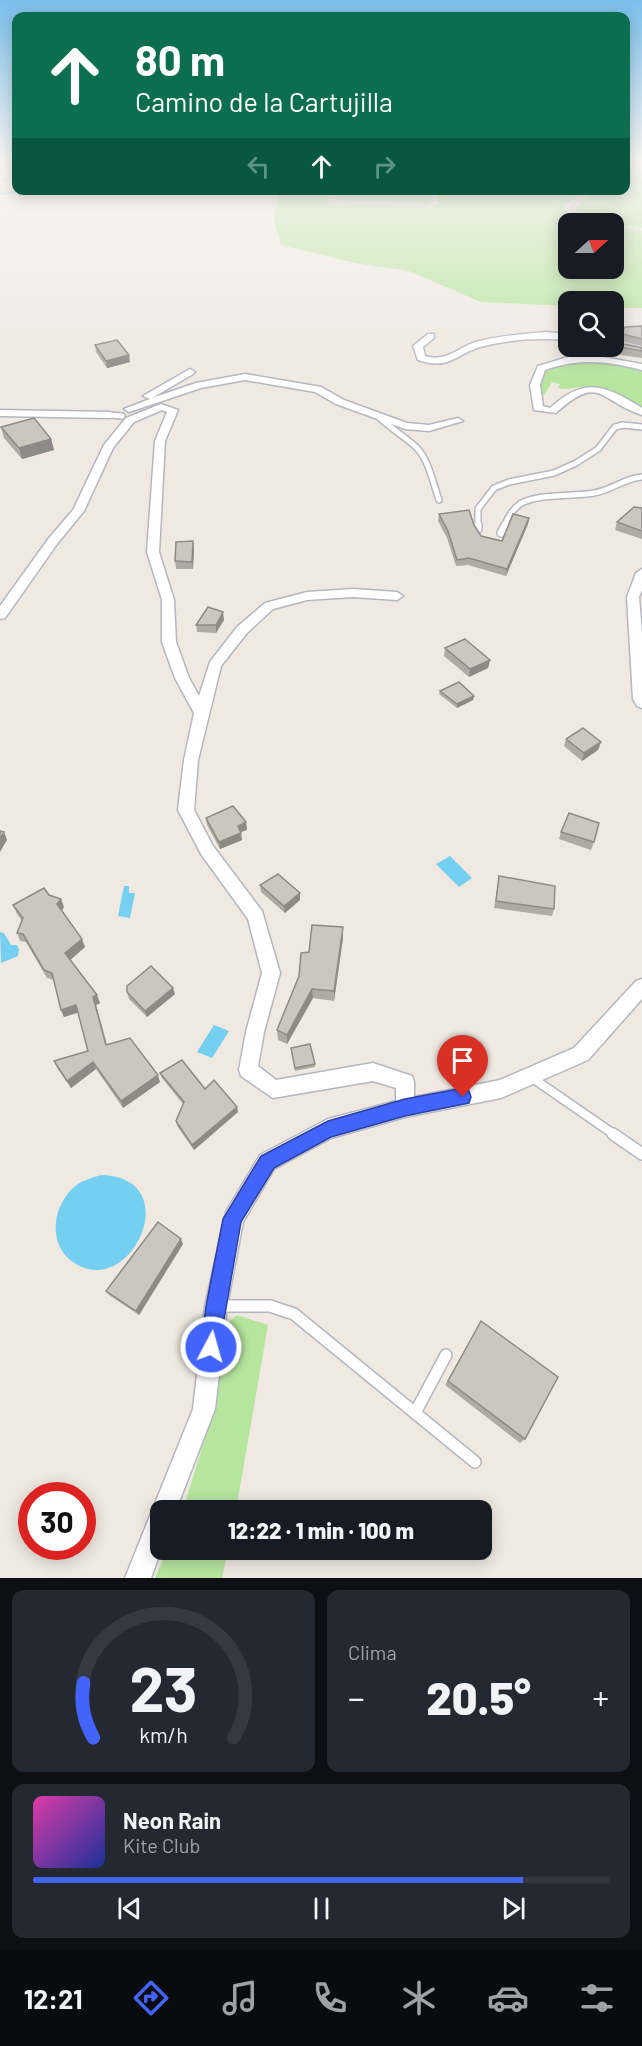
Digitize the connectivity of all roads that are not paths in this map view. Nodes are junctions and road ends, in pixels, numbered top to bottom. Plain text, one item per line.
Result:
1 (430, 336) dead end
2 (558, 336) edge
3 (624, 347) edge
4 (642, 351) edge
5 (642, 366) edge
6 (190, 372) dead end
7 (642, 412) edge
8 (0, 413) edge
9 (376, 414) junction
10 (110, 415) joint
11 (127, 415) junction
12 (458, 421) dead end
13 (642, 428) edge
14 (642, 477) edge
15 (439, 500) dead end
16 (478, 529) edge
17 (501, 533) dead end
18 (642, 573) edge
19 (397, 596) dead end
20 (0, 615) edge
21 (642, 703) edge
22 (201, 713) junction
23 (642, 987) edge
24 (529, 1076) junction
25 (405, 1108) junction
26 (642, 1154) edge
27 (216, 1306) junction
28 (446, 1355) dead end
29 (415, 1413) junction
30 (475, 1462) dead end
31 (168, 1500) edge
32 (150, 1546) edge
33 (138, 1578) edge

1 - 2 street
3 - 4 street
5 - 7 street
6 - 11 street
8 - 10 street
9 - 11 street
9 - 12 street
9 - 15 lane
10 - 11 lane
11 - 20 street
11 - 22 street
13 - 16 lane
14 - 17 lane
18 - 21 street
19 - 22 street
22 - 25 street
23 - 24 street
24 - 25 street
24 - 26 lane
25 - 27 street
27 - 29 lane
27 - 31 street
28 - 29 lane
29 - 30 lane
32 - 33 street

